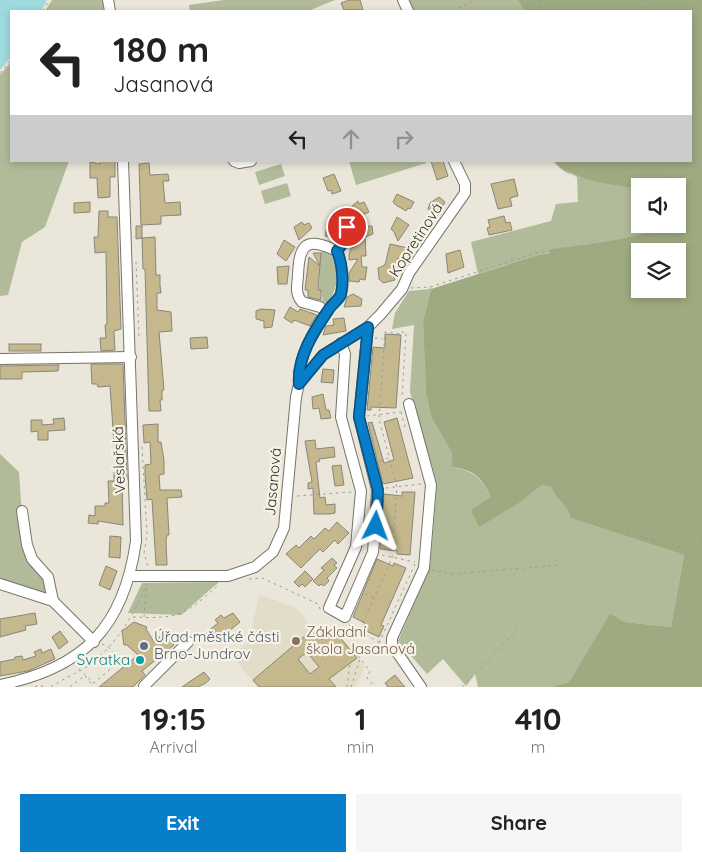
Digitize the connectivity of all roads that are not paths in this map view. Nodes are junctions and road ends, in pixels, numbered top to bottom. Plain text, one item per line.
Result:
1 (123, 162) edge
2 (454, 162) edge
3 (347, 227) dead end
4 (337, 251) junction
5 (320, 308) dead end
6 (368, 327) junction
7 (342, 343) junction
8 (131, 357) junction
9 (0, 359) edge
10 (299, 384) junction
11 (405, 403) road end
12 (378, 490) junction
13 (361, 491) junction
14 (22, 511) dead end
15 (356, 547) junction
16 (373, 552) junction
17 (131, 576) junction
18 (0, 584) edge
19 (53, 601) junction
20 (94, 642) junction
21 (188, 642) dead end
22 (0, 685) edge
23 (145, 686) edge
24 (421, 687) edge

1 - 8 street, Veslařská
2 - 6 street, Kopretinová
3 - 4 street
4 - 5 street
4 - 10 street, Jasanová
6 - 7 street
6 - 12 street
7 - 10 street
7 - 13 street
8 - 9 street
8 - 17 street, Veslařská
10 - 17 street, Jasanová
11 - 24 street
12 - 13 street
12 - 16 street
13 - 15 street
14 - 19 street
15 - 16 street
15 - 16 street
17 - 20 street, Veslařská
18 - 19 street
19 - 20 street
20 - 22 street, Veslařská
21 - 23 street

